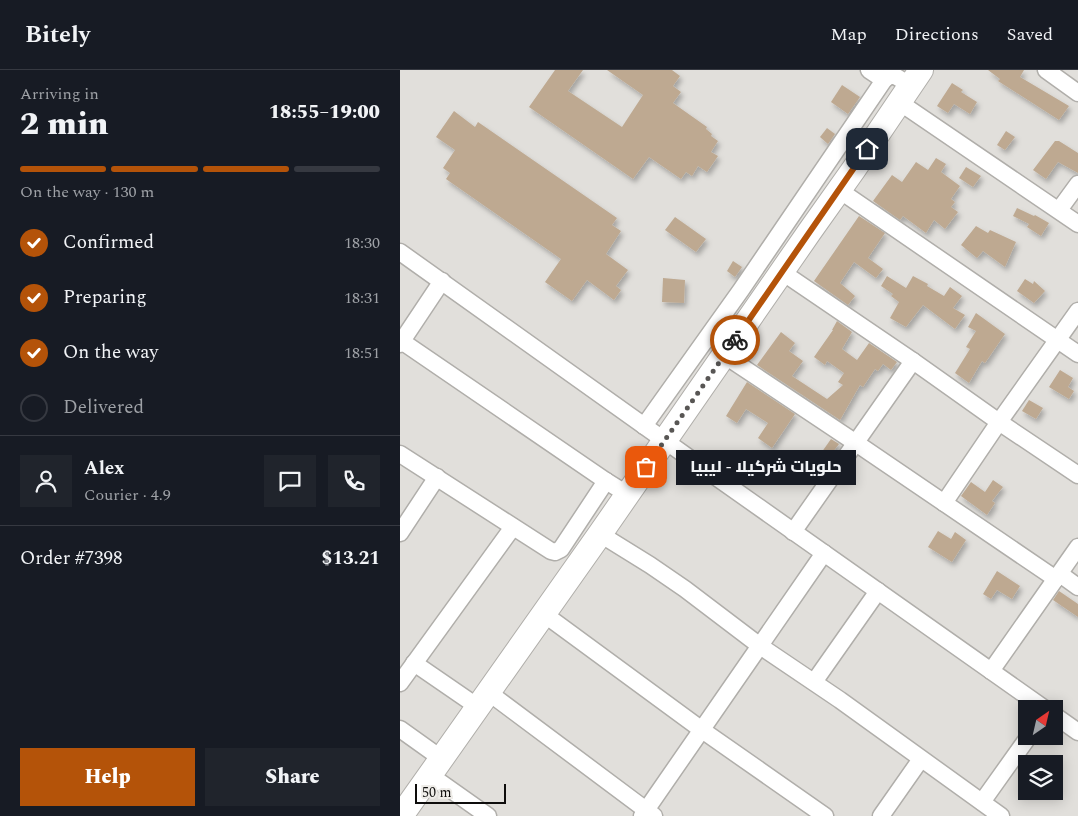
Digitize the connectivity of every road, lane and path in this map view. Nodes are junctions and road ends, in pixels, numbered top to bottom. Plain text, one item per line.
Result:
1 (869, 70) edge
2 (1046, 70) edge
3 (884, 80) junction
4 (910, 86) edge
5 (1078, 93) edge
6 (1078, 184) edge
7 (839, 190) junction
8 (1059, 210) junction
9 (1078, 224) edge
10 (400, 252) edge
11 (782, 272) junction
12 (442, 282) junction
13 (1078, 311) edge
14 (1058, 340) junction
15 (401, 342) edge
16 (1078, 354) edge
17 (724, 355) junction
18 (913, 361) junction
19 (999, 422) junction
20 (644, 426) junction
21 (665, 440) junction
22 (856, 443) junction
23 (400, 454) edge
24 (1078, 475) edge
25 (437, 478) junction
26 (606, 481) junction
27 (627, 494) junction
28 (944, 503) junction
29 (513, 527) junction
30 (793, 532) junction
31 (400, 533) edge
32 (600, 534) junction
33 (1078, 547) edge
34 (824, 553) junction
35 (1058, 576) junction
36 (1078, 587) edge
37 (878, 591) junction
38 (544, 614) junction
39 (760, 646) junction
40 (414, 663) junction
41 (991, 671) junction
42 (814, 682) junction
43 (400, 683) edge
44 (483, 700) junction
45 (1032, 700) edge
46 (1063, 721) edge
47 (400, 729) edge
48 (702, 730) junction
49 (1078, 732) edge
50 (1023, 745) edge
51 (921, 759) junction
52 (436, 767) junction
53 (982, 802) junction
54 (647, 814) edge
55 (401, 816) edge
56 (488, 816) edge
57 (826, 816) edge
58 (881, 816) edge
59 (1001, 816) edge

1 - 3 street
2 - 5 street
3 - 4 street
3 - 20 street
4 - 7 highway
4 - 8 street
6 - 8 street
7 - 11 highway
7 - 14 street
8 - 9 street
10 - 12 street
11 - 17 highway
11 - 18 street
12 - 15 street
12 - 20 street
13 - 14 street
14 - 16 street
14 - 19 street
15 - 26 street
17 - 21 highway
17 - 22 street
18 - 19 street
18 - 22 street
19 - 24 street
19 - 28 street
20 - 21 street
21 - 27 highway
21 - 30 street
22 - 28 street
22 - 30 street
23 - 25 street
25 - 29 street
25 - 31 street
26 - 27 street
26 - 29 street
27 - 32 highway
28 - 35 street
29 - 40 street
30 - 34 street
32 - 38 highway
32 - 39 street
33 - 35 street
34 - 37 street
34 - 39 street
35 - 36 street
35 - 41 street
37 - 41 street
37 - 42 street
38 - 44 highway
38 - 48 street
39 - 42 street
39 - 48 street
40 - 43 street
40 - 44 street
41 - 45 street
42 - 51 street
44 - 52 highway
44 - 54 street
46 - 49 street
47 - 52 street
48 - 54 street
48 - 57 street
50 - 53 street
51 - 53 street
51 - 58 street
52 - 55 highway
52 - 56 street
53 - 59 street

